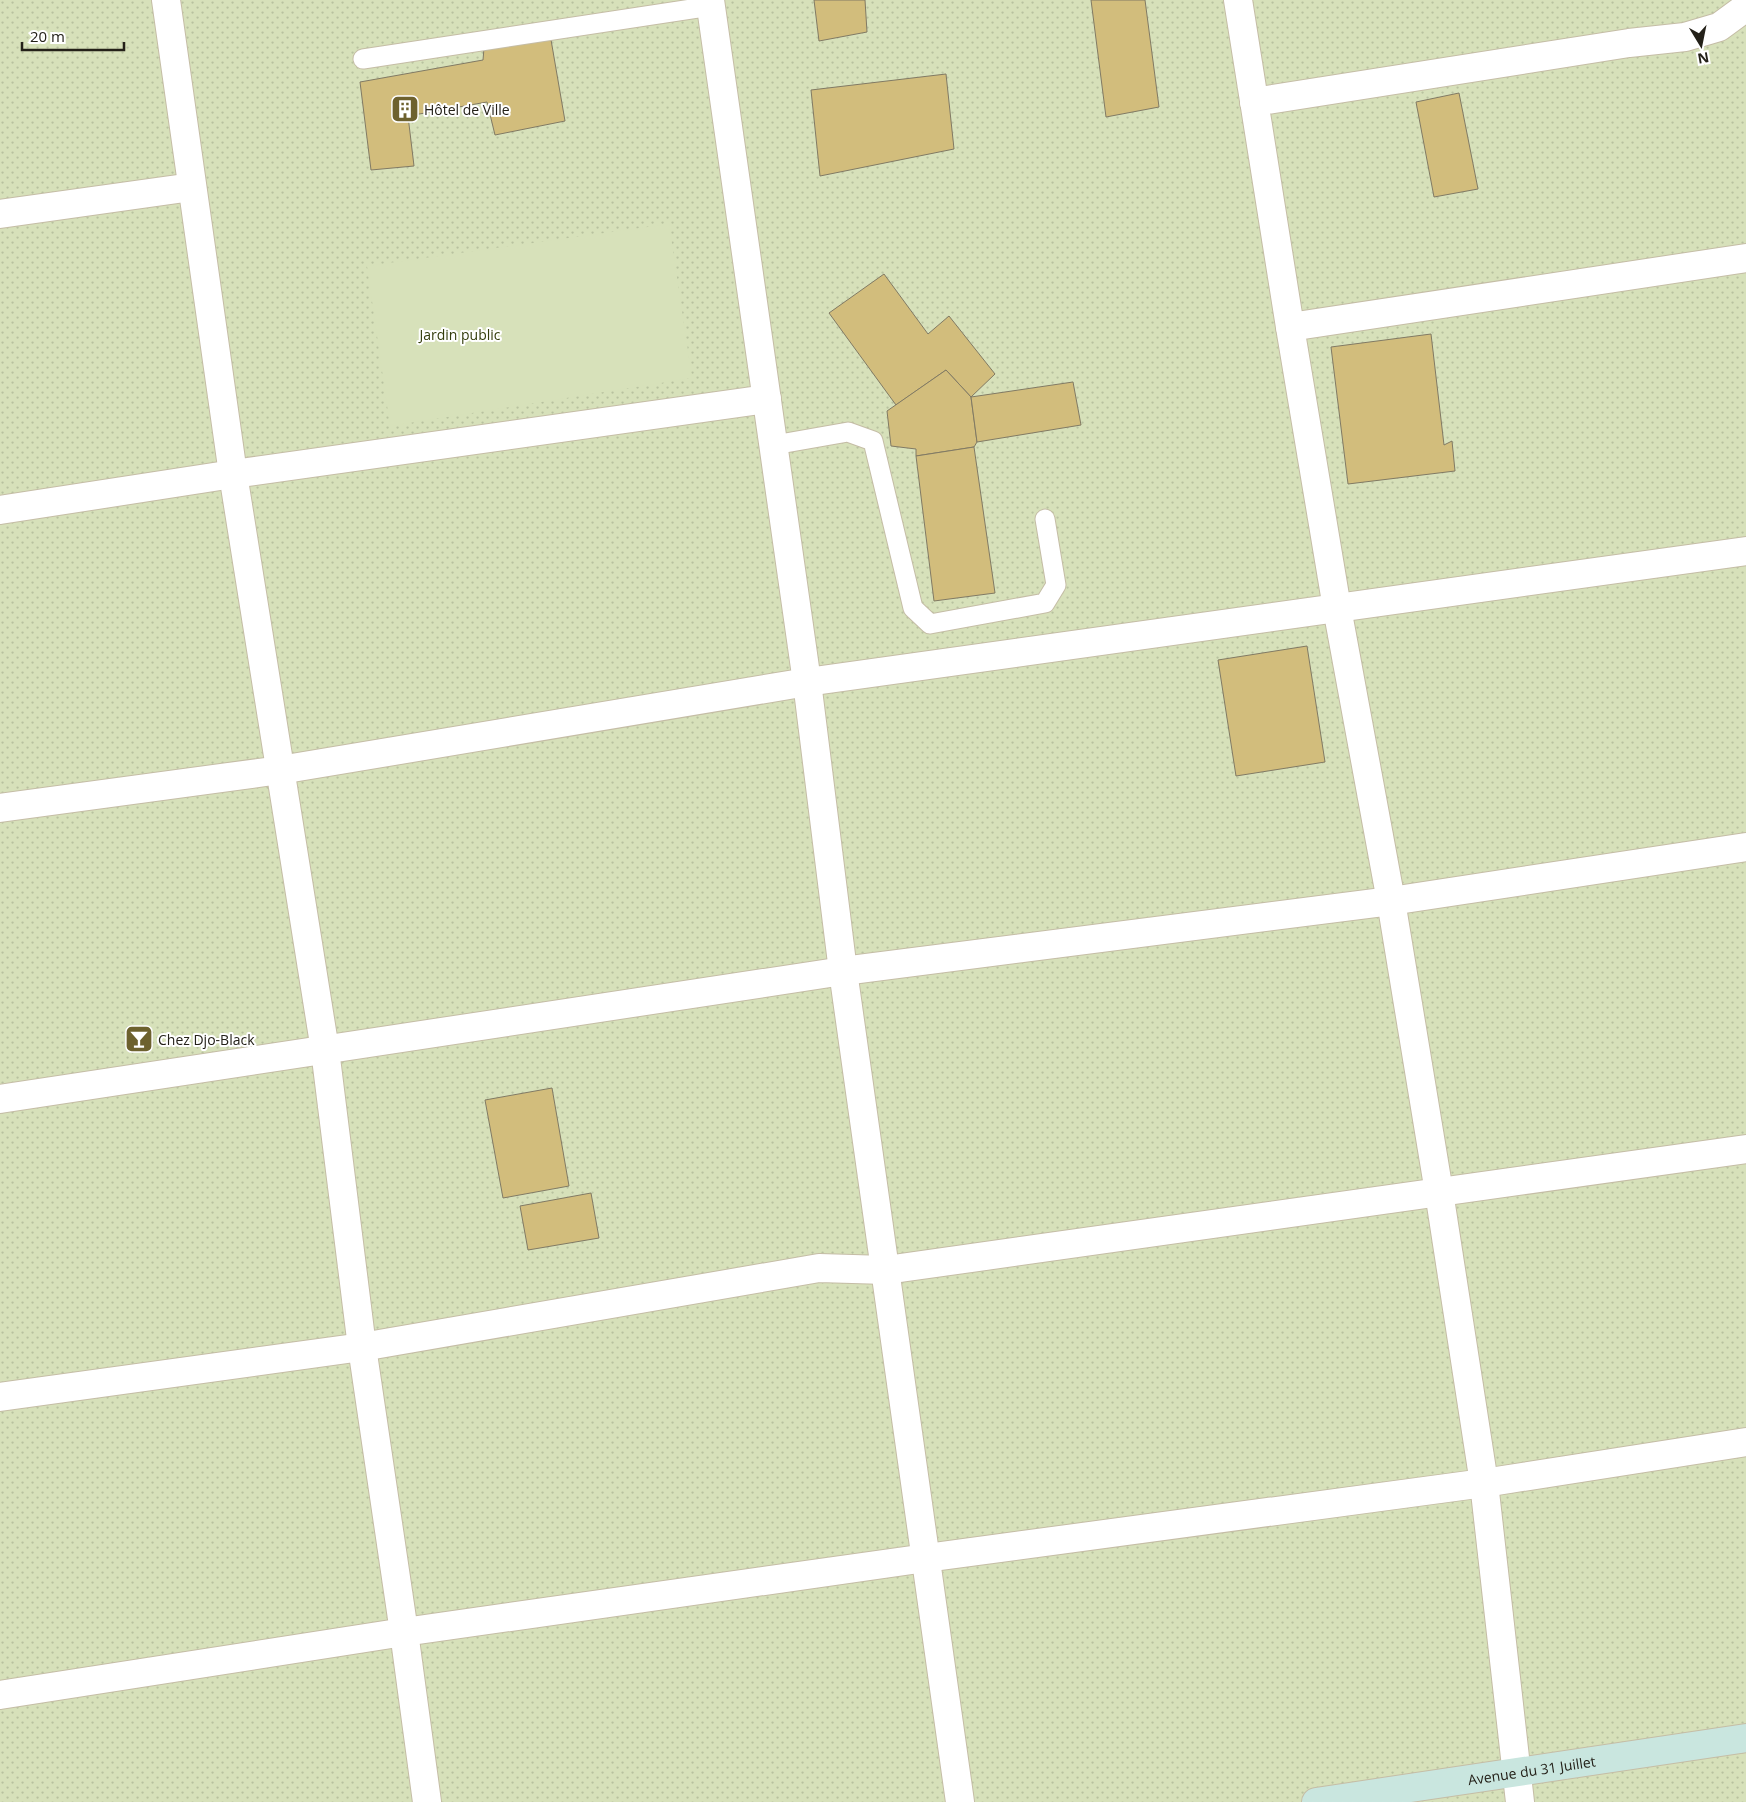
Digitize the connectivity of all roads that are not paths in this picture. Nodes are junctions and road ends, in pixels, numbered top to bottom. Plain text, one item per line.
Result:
1 (166, 0) edge
2 (1238, 0) edge
3 (710, 3) edge
4 (1746, 5) edge
5 (363, 59) dead end
6 (1254, 102) junction
7 (192, 188) junction
8 (0, 214) edge
9 (1746, 258) edge
10 (1290, 327) junction
11 (767, 400) junction
12 (774, 445) junction
13 (233, 474) junction
14 (0, 510) edge
15 (1045, 519) dead end
16 (1746, 551) edge
17 (1338, 608) junction
18 (807, 682) junction
19 (280, 770) junction
20 (0, 808) edge
21 (1746, 847) edge
22 (1391, 901) junction
23 (843, 971) junction
24 (325, 1050) junction
25 (0, 1099) edge
26 (1746, 1149) edge
27 (1439, 1192) junction
28 (886, 1270) junction
29 (362, 1347) junction
30 (0, 1397) edge
31 (1746, 1442) edge
32 (1484, 1484) junction
33 (926, 1558) junction
34 (404, 1632) junction
35 (0, 1695) edge
36 (1746, 1738) edge
37 (1518, 1771) junction
38 (427, 1802) edge
39 (960, 1802) edge
40 (1316, 1802) edge
41 (1520, 1802) edge

1 - 7 street
2 - 6 street
3 - 5 lane
3 - 11 street
4 - 6 street
6 - 10 street
7 - 8 street
7 - 13 street
9 - 10 street
10 - 17 street
11 - 12 street
11 - 13 street
12 - 15 lane
12 - 18 street
13 - 14 street
13 - 19 street
16 - 17 street
17 - 18 street
17 - 22 street
18 - 19 street
18 - 23 street
19 - 20 street
19 - 24 street
21 - 22 street
22 - 23 street
22 - 27 street
23 - 24 street
23 - 28 street
24 - 25 street
24 - 29 street
26 - 27 street
27 - 28 street
27 - 32 street
28 - 29 street
28 - 33 street
29 - 30 street
29 - 34 street
31 - 32 street
32 - 33 street
32 - 37 street
33 - 34 street
33 - 39 street
34 - 35 street
34 - 38 street
36 - 37 street, Avenue du 31 Juillet
37 - 40 street, Avenue du 31 Juillet
37 - 41 street

